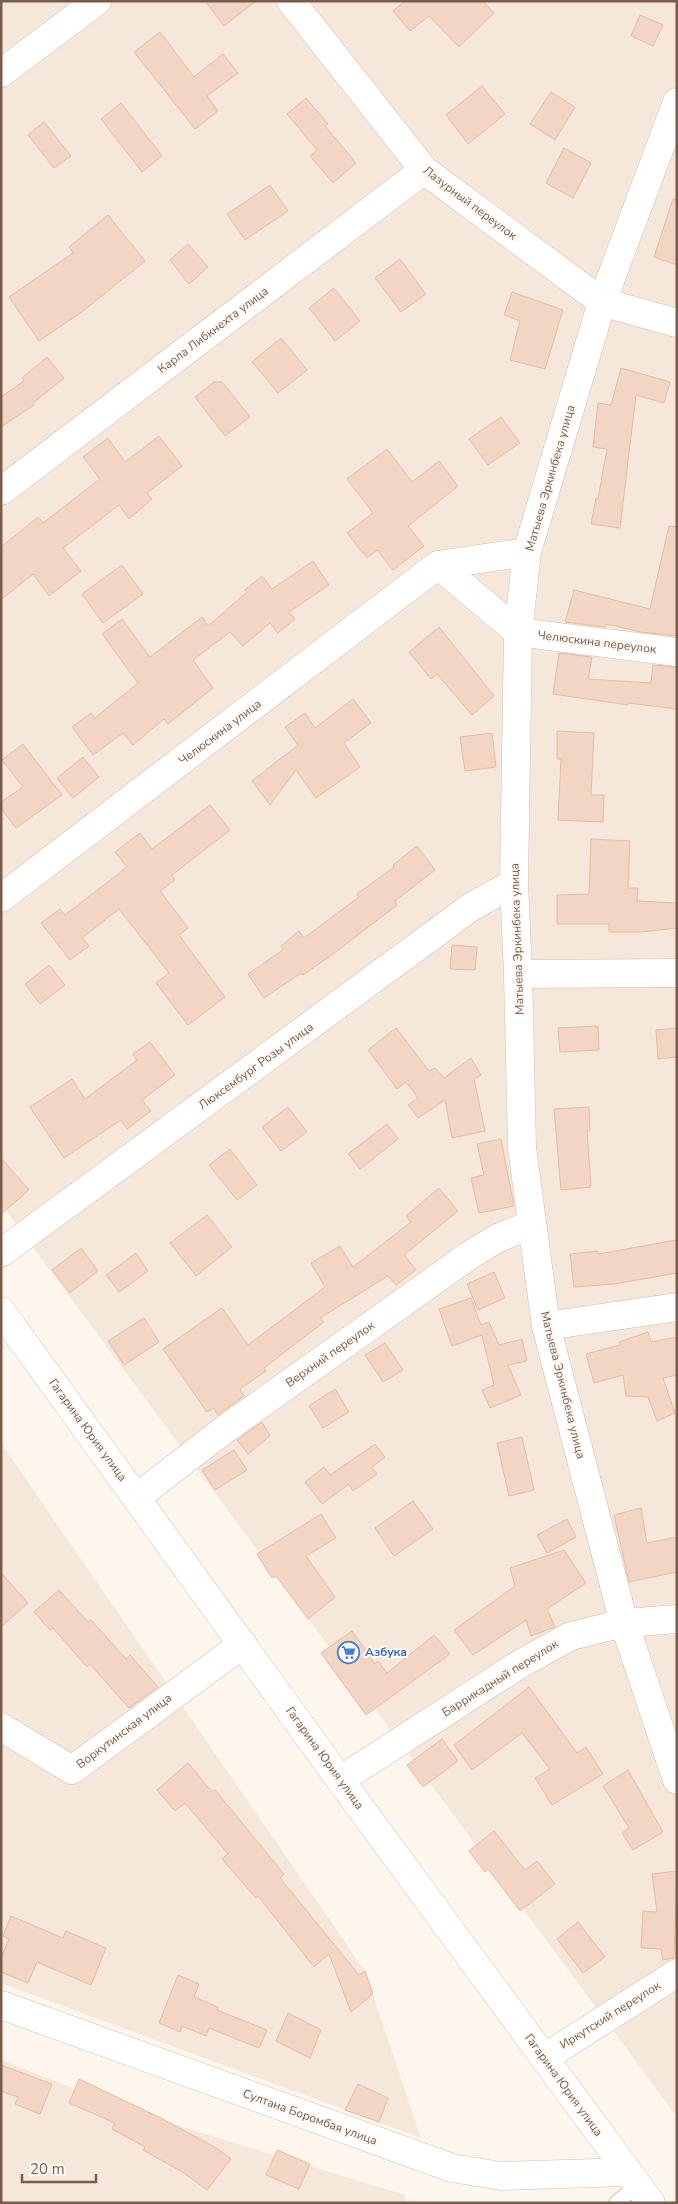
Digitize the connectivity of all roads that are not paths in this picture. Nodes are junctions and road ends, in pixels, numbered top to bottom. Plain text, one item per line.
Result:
1 (97, 1) edge
2 (291, 1) edge
3 (1, 73) edge
4 (677, 102) edge
5 (424, 170) junction
6 (602, 302) junction
7 (677, 323) edge
8 (1, 490) edge
9 (528, 552) junction
10 (438, 565) junction
11 (518, 632) junction
12 (677, 652) edge
13 (514, 884) junction
14 (1, 898) edge
15 (677, 973) edge
16 (518, 974) junction
17 (532, 1224) junction
18 (1, 1253) edge
19 (677, 1307) edge
20 (1, 1311) edge
21 (546, 1326) junction
22 (137, 1497) junction
23 (677, 1619) edge
24 (624, 1623) junction
25 (243, 1644) junction
26 (1, 1727) edge
27 (340, 1780) junction
28 (677, 1780) edge
29 (677, 1973) edge
30 (1, 2005) edge
31 (544, 2058) junction
32 (639, 2187) edge
33 (616, 2203) edge

1 - 3 street
2 - 5 street, Лазурный переулок
4 - 6 street, Матыева Эркинбека улица
5 - 6 street, Лазурный переулок
5 - 8 street, Карла Либкнехта улица
6 - 7 street, Лазурный переулок
6 - 9 street, Матыева Эркинбека улица
9 - 10 street, Челюскина улица
9 - 11 street, Матыева Эркинбека улица
10 - 11 street
10 - 14 street, Челюскина улица
11 - 12 street, Челюскина переулок
11 - 13 street, Матыева Эркинбека улица
13 - 16 street, Матыева Эркинбека улица
13 - 18 street, Люксембург Розы улица
15 - 16 street
16 - 17 street, Матыева Эркинбека улица
17 - 21 street, Матыева Эркинбека улица
17 - 22 street, Верхний переулок
19 - 21 street
20 - 22 street, Гагарина Юрия улица
21 - 24 street, Матыева Эркинбека улица
22 - 25 street, Гагарина Юрия улица
23 - 24 street, Баррикадный переулок
24 - 27 street, Баррикадный переулок
24 - 28 street, Матыева Эркинбека улица
25 - 26 street, Воркутинская улица
25 - 27 street, Гагарина Юрия улица
27 - 31 street, Гагарина Юрия улица
29 - 31 street, Иркутский переулок
30 - 32 street, Султана Боромбая улица
31 - 32 street, Гагарина Юрия улица
32 - 33 lane

